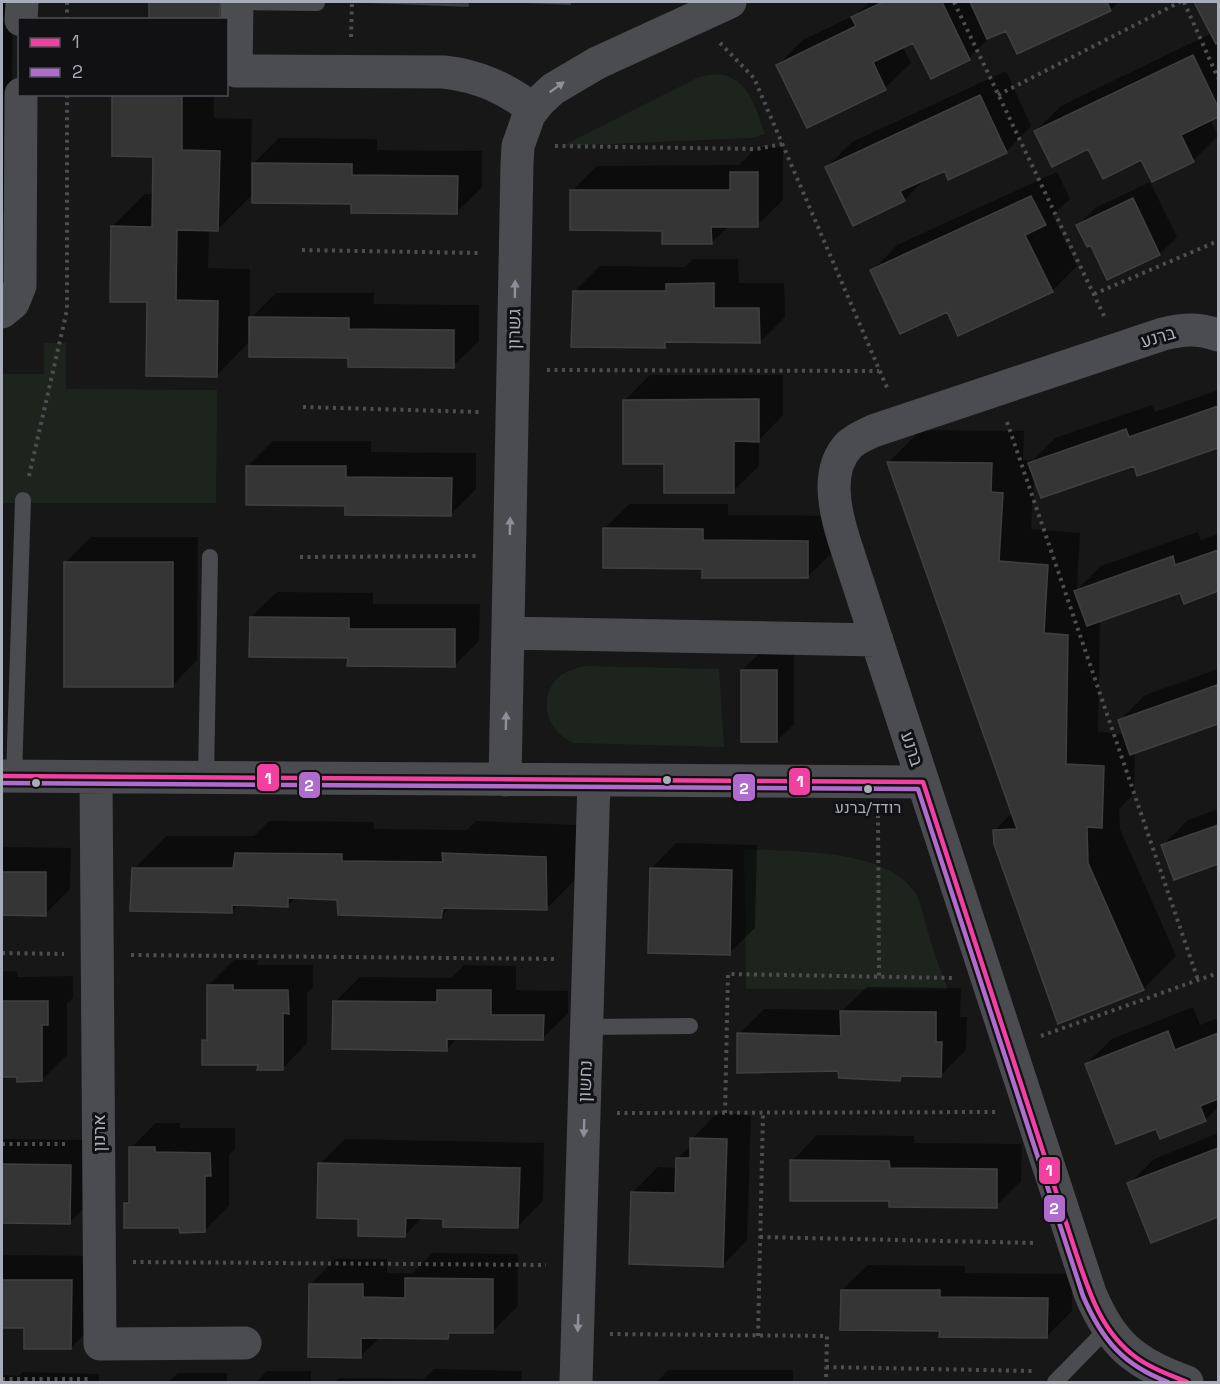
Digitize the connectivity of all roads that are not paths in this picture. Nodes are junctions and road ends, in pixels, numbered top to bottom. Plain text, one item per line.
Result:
1 (22, 2) edge
2 (237, 2) edge
3 (730, 2) edge
4 (317, 3) dead end
5 (694, 9) edge
6 (21, 18) edge
7 (21, 96) edge
8 (533, 109) junction
9 (2, 312) edge
10 (1218, 335) edge
11 (23, 500) road end
12 (210, 557) dead end
13 (508, 633) junction
14 (877, 640) junction
15 (8, 776) edge
16 (96, 777) junction
17 (206, 778) junction
18 (505, 780) junction
19 (594, 780) junction
20 (923, 782) junction
21 (690, 1026) dead end
22 (587, 1027) junction
23 (1107, 1329) junction
24 (245, 1342) dead end
25 (1060, 1377) edge
26 (576, 1383) edge
27 (1187, 1383) edge

1 - 6 street
2 - 4 lane
2 - 8 street
3 - 5 street, גשרון
8 -> 5 street, גשרון
7 - 9 street
13 -> 8 street, גשרון
10 - 14 street, ברנע
11 - 15 lane
12 - 17 lane
13 - 14 street
18 -> 13 street, גשרון
14 - 20 street, ברנע
15 - 16 street
16 - 17 street
16 - 24 street, ארנון
17 - 18 street
18 - 19 street
19 - 20 street
19 - 22 street, נחשון
20 - 23 street, ברנע
21 - 22 lane
22 -> 26 street, נחשון
23 - 25 lane
23 - 27 street, ברנע

